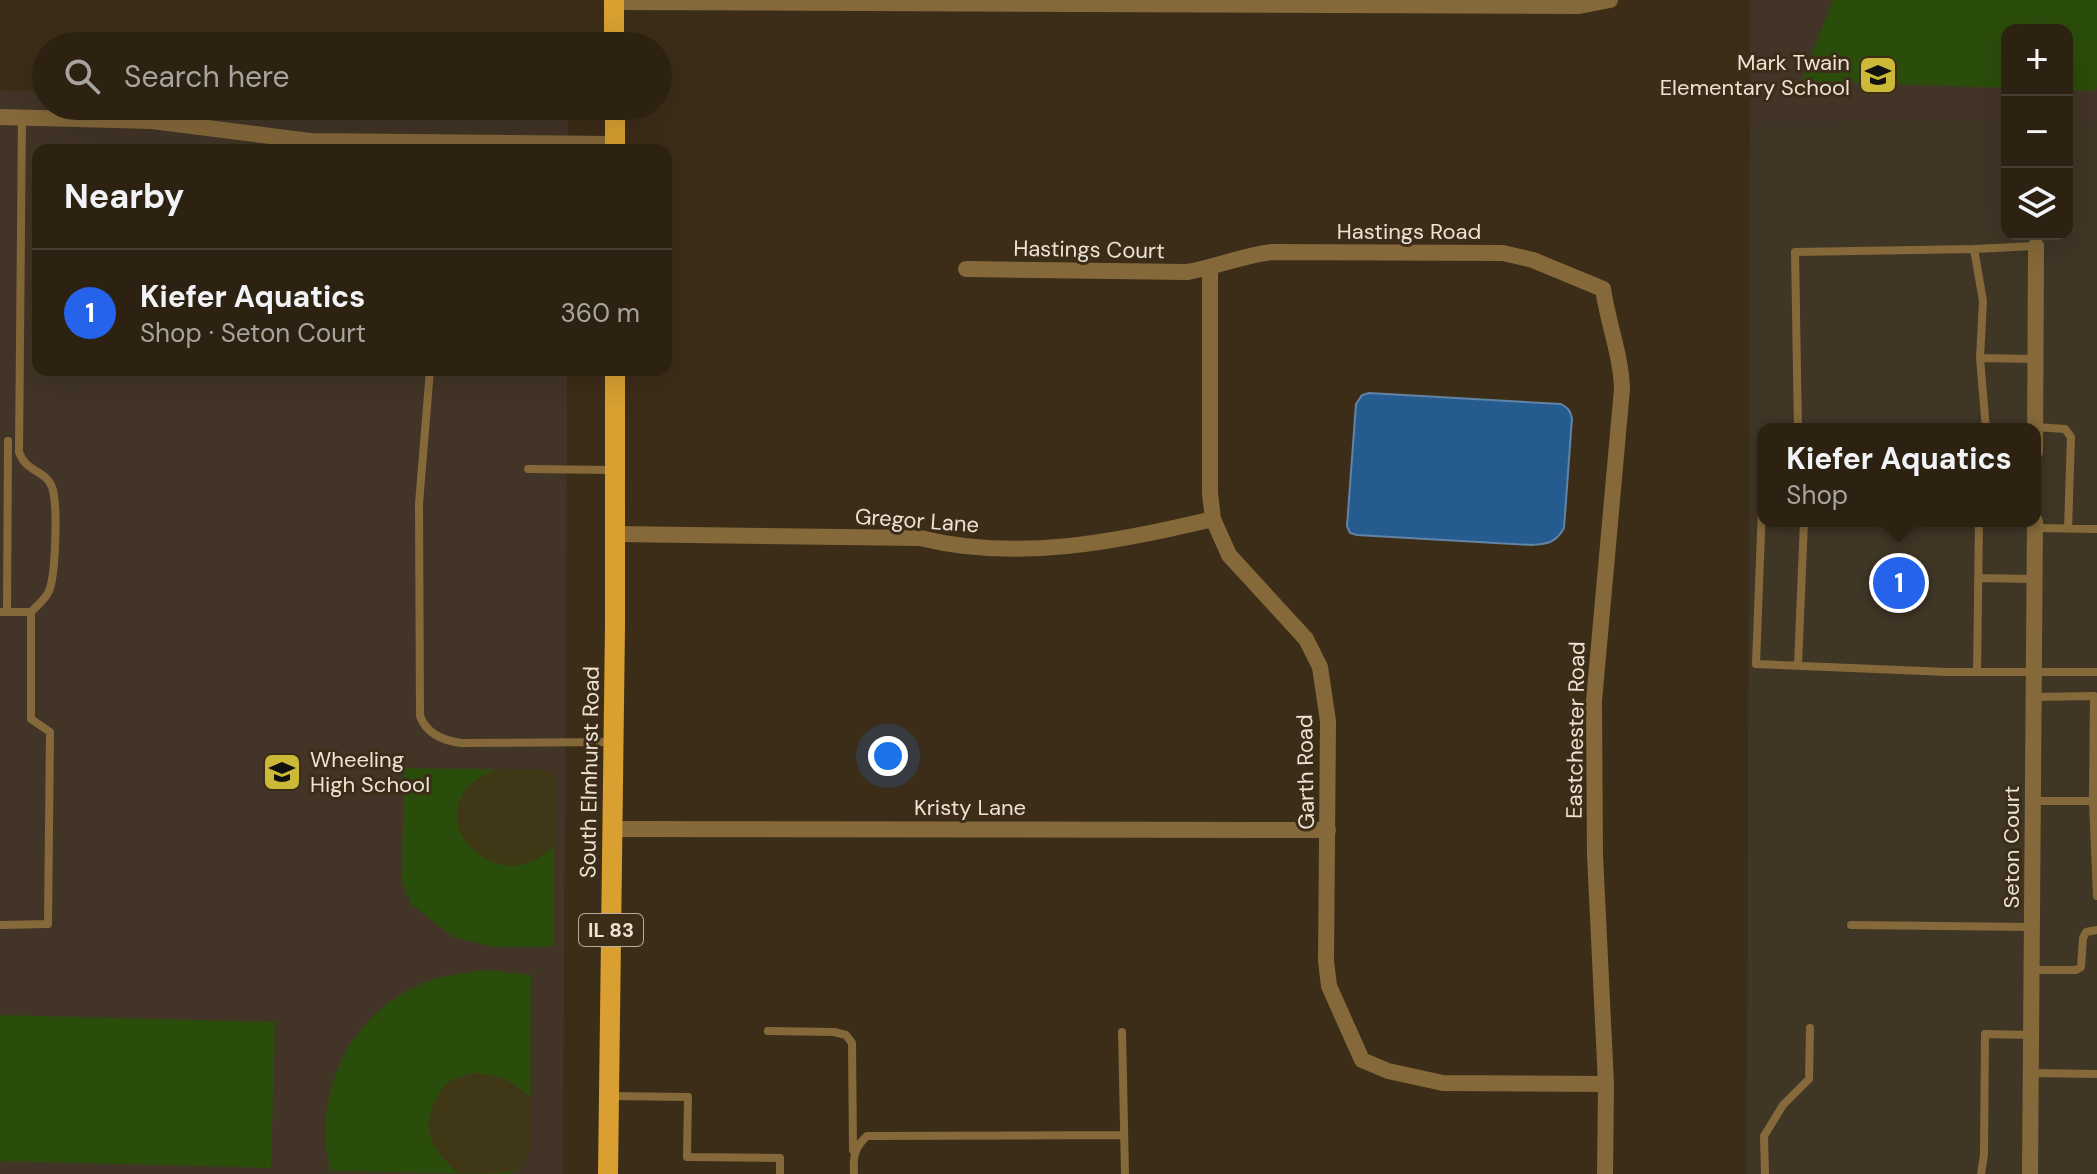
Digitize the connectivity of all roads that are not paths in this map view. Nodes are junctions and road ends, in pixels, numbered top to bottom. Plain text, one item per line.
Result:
1 (1610, 0) edge
2 (614, 1) edge
3 (1034, 1) edge
4 (777, 2) edge
5 (1257, 2) edge
6 (614, 32) edge
7 (0, 117) edge
8 (22, 117) junction
9 (32, 117) edge
10 (120, 120) edge
11 (615, 120) edge
12 (403, 144) edge
13 (615, 144) edge
14 (2036, 246) joint
15 (1974, 249) junction
16 (1210, 268) junction
17 (966, 269) dead end
18 (1603, 289) joint
19 (1980, 358) junction
20 (2035, 359) junction
21 (430, 376) edge
22 (615, 376) edge
23 (1798, 423) edge
24 (1985, 423) edge
25 (2035, 423) edge
26 (2041, 427) edge
27 (4, 441) edge
28 (20, 442) junction
29 (528, 469) dead end
30 (615, 470) junction
31 (1213, 519) junction
32 (2041, 526) edge
33 (1761, 527) edge
34 (1804, 527) edge
35 (1979, 527) edge
36 (2035, 527) edge
37 (2068, 529) junction
38 (2097, 529) edge
39 (615, 534) junction
40 (1978, 578) junction
41 (2034, 579) junction
42 (3, 612) edge
43 (31, 612) junction
44 (1798, 665) junction
45 (1977, 672) junction
46 (2034, 672) junction
47 (2097, 672) edge
48 (2096, 696) edge
49 (2034, 697) junction
50 (614, 742) junction
51 (2033, 801) junction
52 (2093, 801) junction
53 (612, 829) junction
54 (1328, 830) junction
55 (2097, 896) edge
56 (0, 925) edge
57 (1851, 925) dead end
58 (2032, 927) junction
59 (2097, 930) edge
60 (2032, 970) junction
61 (1810, 1028) dead end
62 (768, 1031) dead end
63 (1122, 1032) dead end
64 (2031, 1035) junction
65 (2031, 1073) junction
66 (2097, 1074) edge
67 (1606, 1084) junction
68 (609, 1096) junction
69 (1123, 1135) junction
70 (853, 1155) junction
71 (608, 1174) edge
72 (780, 1174) edge
73 (854, 1174) edge
74 (1125, 1174) edge
75 (1605, 1174) edge
76 (1765, 1174) edge
77 (1981, 1174) edge
78 (2030, 1174) edge

1 - 5 street
2 - 4 street
2 - 6 main road
3 - 4 street
3 - 5 street
7 - 8 street
8 - 9 street
8 - 28 lane
10 - 12 street
11 - 13 main road
14 - 15 lane
14 - 20 street
15 - 19 lane
15 - 23 lane
16 - 17 street, Hastings Court
16 - 18 street, Hastings Road
16 - 31 street, Garth Road
18 - 67 street, Eastchester Road
19 - 20 lane
19 - 24 lane
20 - 25 street
21 - 50 lane
22 - 30 main road, South Elmhurst Road / IL 83
26 - 37 lane
27 - 28 lane
27 - 42 lane
28 - 43 lane
29 - 30 lane
30 - 39 main road, South Elmhurst Road / IL 83
31 - 39 street, Gregor Lane
31 - 54 street, Garth Road
32 - 37 lane
33 - 44 lane
34 - 44 lane
35 - 40 lane
36 - 41 street, Seton Court
37 - 38 lane
39 - 50 main road, South Elmhurst Road / IL 83
40 - 41 lane
40 - 45 lane
41 - 46 street, Seton Court
42 - 43 lane
43 - 56 lane
44 - 45 lane
45 - 46 lane
46 - 47 lane
46 - 49 street, Seton Court
48 - 49 lane
48 - 52 lane
49 - 51 street, Seton Court
50 - 53 main road, South Elmhurst Road / IL 83
51 - 52 lane
51 - 58 street, Seton Court
52 - 55 lane
53 - 54 street, Kristy Lane
53 - 68 main road, South Elmhurst Road / IL 83
54 - 67 street, Garth Road
57 - 58 lane
58 - 60 street, Seton Court
59 - 60 lane
60 - 64 street, Seton Court
61 - 76 lane
62 - 70 lane
63 - 69 lane
64 - 65 street, Seton Court
64 - 77 lane
65 - 66 lane
65 - 78 street, Seton Court
67 - 75 street, Eastchester Road
68 - 71 main road, South Elmhurst Road / IL 83
68 - 72 lane
69 - 70 lane
69 - 74 lane
70 - 73 lane

